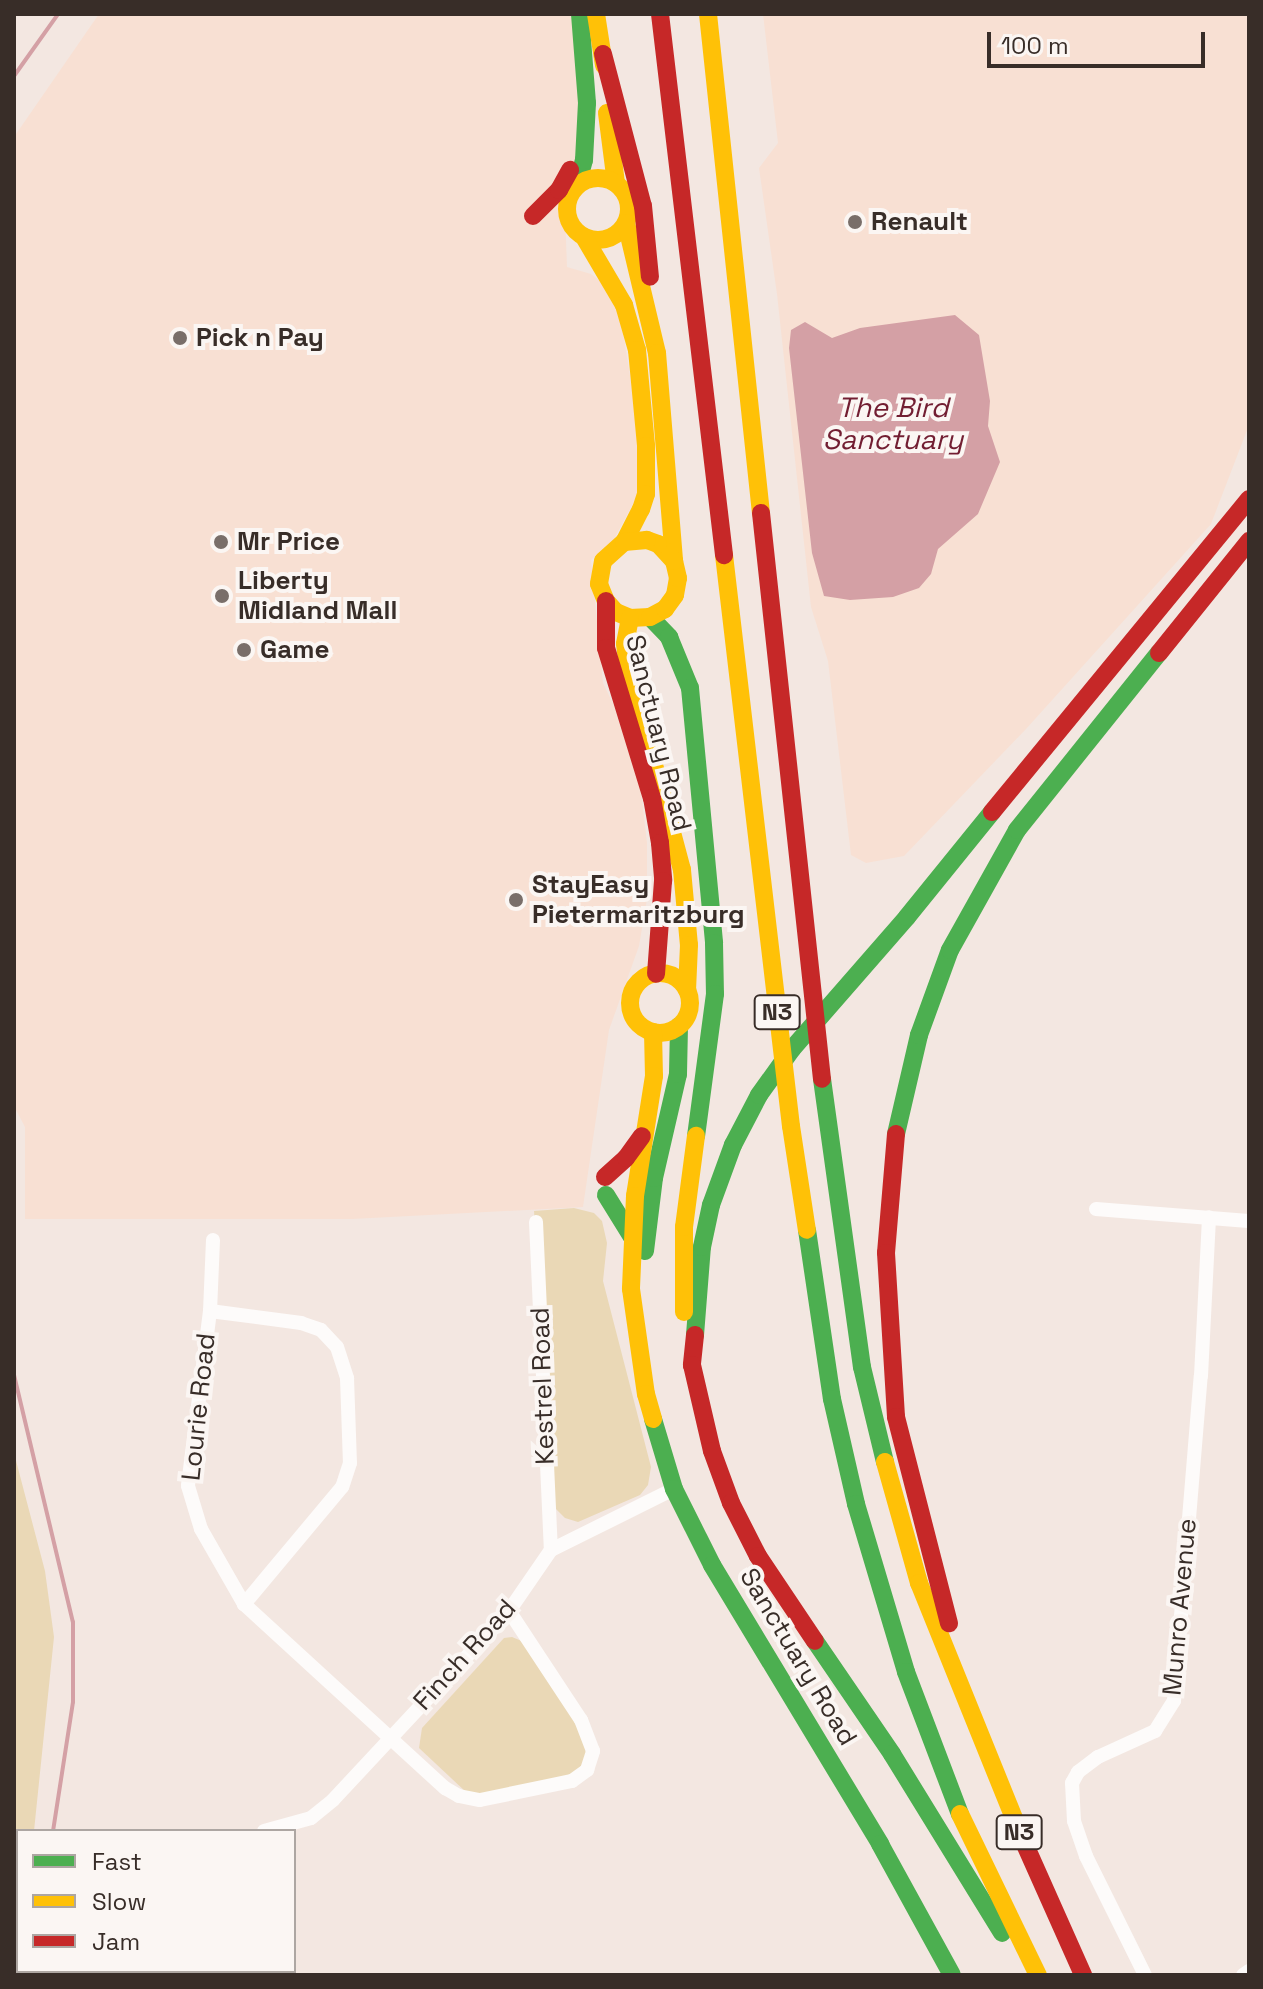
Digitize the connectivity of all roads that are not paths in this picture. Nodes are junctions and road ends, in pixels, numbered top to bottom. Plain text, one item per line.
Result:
1 (580, 14) edge
2 (596, 14) edge
3 (660, 14) edge
4 (708, 14) edge
5 (603, 54) junction
6 (587, 103) junction
7 (616, 183) junction
8 (577, 186) junction
9 (533, 216) dead end
10 (626, 223) junction
11 (584, 237) junction
12 (653, 335) junction
13 (1249, 499) edge
14 (1249, 541) edge
15 (624, 542) junction
16 (674, 561) junction
17 (606, 601) junction
18 (650, 617) junction
19 (630, 618) junction
20 (656, 974) junction
21 (687, 990) junction
22 (679, 1026) junction
23 (653, 1032) junction
24 (646, 1129) junction
25 (1096, 1209) dead end
26 (1209, 1217) junction
27 (1249, 1221) edge
28 (536, 1222) dead end
29 (213, 1240) dead end
30 (634, 1240) junction
31 (210, 1311) junction
32 (639, 1351) junction
33 (692, 1365) junction
34 (674, 1489) junction
35 (551, 1550) junction
36 (244, 1604) junction
37 (509, 1611) junction
38 (959, 1687) junction
39 (390, 1737) junction
40 (273, 1829) edge
41 (1249, 1971) edge
42 (952, 1975) edge
43 (1030, 1975) edge
44 (1038, 1975) edge
45 (1083, 1975) edge
46 (1145, 1975) edge
47 (1243, 1975) edge

1 - 6 main road
2 - 5 main road
3 - 44 main road, N3
4 - 38 main road, N3
5 - 7 main road
5 - 12 main road
6 - 8 main road
6 - 9 main road
7 - 8 main road
7 - 10 main road
8 - 11 main road
10 - 11 main road
10 - 12 main road
11 - 15 main road
12 - 16 main road
13 - 33 main road
14 - 38 main road
15 - 16 main road
15 - 17 main road
16 - 18 main road
17 - 19 main road
17 - 20 main road, Sanctuary Road
18 - 19 main road
18 - 33 main road
19 - 21 main road, Sanctuary Road
20 - 21 main road
20 - 23 main road
21 - 22 main road
22 - 23 main road
22 - 32 main road, Sanctuary Road
23 - 24 main road, Sanctuary Road
24 - 30 main road, Sanctuary Road
24 - 30 main road
25 - 26 street
26 - 27 street
26 - 46 street, Munro Avenue
28 - 35 street, Kestrel Road
29 - 31 street, Lourie Road
30 - 32 main road, Sanctuary Road
31 - 36 street, Lourie Road
31 - 36 street
32 - 34 main road, Sanctuary Road
33 - 43 main road
34 - 35 street, Finch Road
34 - 42 main road, Sanctuary Road
35 - 37 street, Finch Road
36 - 39 street, Lourie Road
37 - 39 street, Finch Road
37 - 39 street, Lourie Road
38 - 45 main road, N3
39 - 40 street, Finch Road
41 - 47 street

